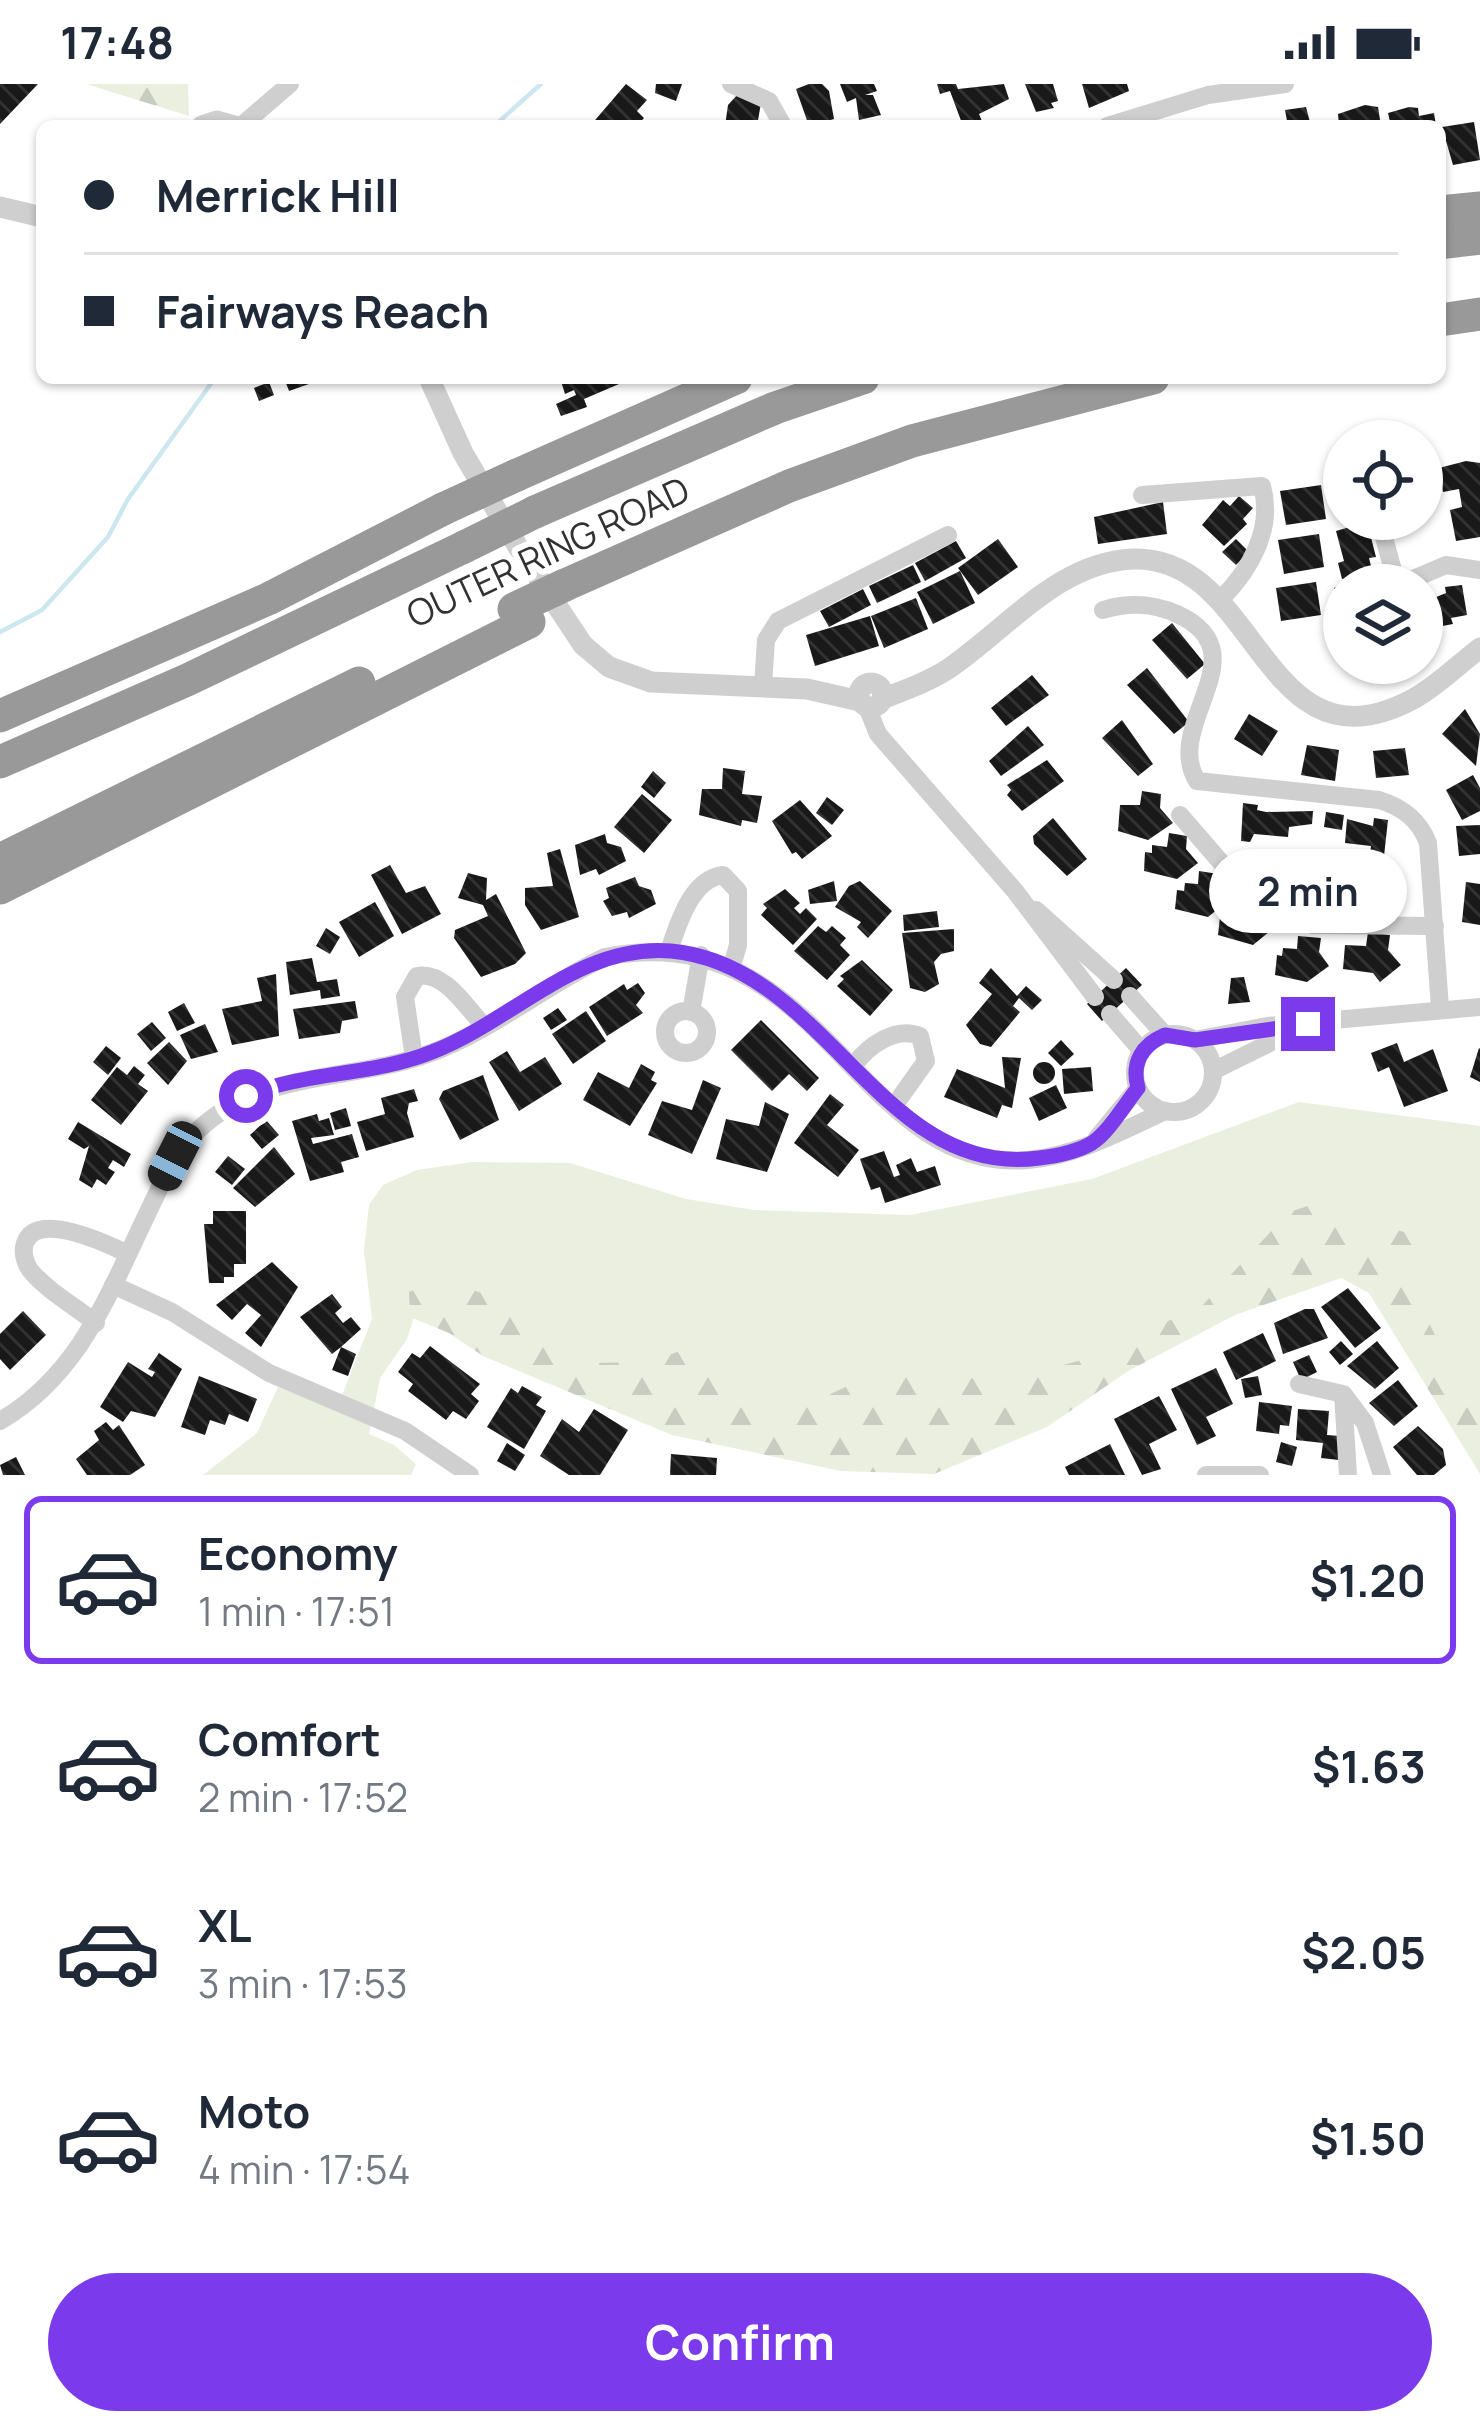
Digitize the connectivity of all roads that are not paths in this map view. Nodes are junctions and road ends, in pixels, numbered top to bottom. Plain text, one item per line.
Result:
1 (290, 84) edge
2 (731, 84) edge
3 (1285, 84) edge
4 (1207, 90) edge
5 (245, 120) edge
6 (777, 120) edge
7 (1124, 120) edge
8 (0, 207) edge
9 (1480, 208) edge
10 (1446, 211) edge
11 (36, 216) edge
12 (1480, 238) edge
13 (1446, 243) edge
14 (1480, 314) edge
15 (1446, 319) edge
16 (432, 384) edge
17 (725, 384) edge
18 (845, 384) edge
19 (1130, 384) edge
20 (1142, 495) dead end
21 (527, 496) junction
22 (456, 529) junction
23 (948, 535) dead end
24 (1443, 566) edge
25 (1480, 570) edge
26 (1221, 598) junction
27 (1103, 610) dead end
28 (522, 616) junction
29 (473, 626) junction
30 (1480, 648) edge
31 (763, 686) junction
32 (871, 698) junction
33 (0, 716) edge
34 (0, 747) edge
35 (0, 762) edge
36 (1180, 815) dead end
37 (0, 860) edge
38 (0, 873) edge
39 (0, 888) edge
40 (1015, 891) junction
41 (1435, 926) junction
42 (669, 951) junction
43 (701, 956) junction
44 (732, 966) junction
45 (1114, 980) dead end
46 (1130, 996) dead end
47 (1095, 997) dead end
48 (1480, 1007) edge
49 (1440, 1008) junction
50 (691, 1012) dead end
51 (1110, 1014) dead end
52 (1308, 1024) junction
53 (484, 1026) junction
54 (1165, 1035) junction
55 (1195, 1040) junction
56 (1142, 1051) junction
57 (414, 1058) junction
58 (854, 1065) junction
59 (1213, 1071) junction
60 (1138, 1088) junction
61 (894, 1106) junction
62 (1165, 1111) junction
63 (1093, 1143) junction
64 (128, 1254) junction
65 (113, 1285) junction
66 (96, 1323) junction
67 (1299, 1384) dead end
68 (1343, 1394) junction
69 (0, 1421) edge
70 (470, 1475) edge
71 (1206, 1475) edge
72 (1260, 1475) edge
73 (1348, 1475) edge
74 (1382, 1475) edge

1 - 5 street
2 - 6 street
3 - 4 street
4 - 7 street
8 - 11 street
9 - 10 highway
12 - 13 highway
14 - 15 highway
16 - 31 street
17 - 21 highway
18 - 21 highway, OUTER RING ROAD
19 - 28 highway, OUTER RING ROAD, bridge
20 - 26 street
21 - 22 highway, OUTER RING ROAD, bridge
22 - 33 highway
22 - 34 highway
22 - 35 highway, OUTER RING ROAD
23 - 31 street
24 - 25 street
26 - 30 street
26 - 32 street
27 - 41 street
28 - 29 highway, OUTER RING ROAD
28 - 39 highway
29 - 37 highway, OUTER RING ROAD
29 - 38 highway
31 - 32 street
32 - 40 street
36 - 41 street
40 - 45 street
40 - 47 street
41 - 49 street
42 - 43 street
42 - 44 street
42 - 53 street
43 - 44 street
43 - 50 street
44 - 58 street
46 - 54 street
48 - 49 street
49 - 52 street
51 - 56 street
52 - 55 street
52 - 59 street
53 - 57 street
53 - 57 street
54 - 55 street
54 - 56 street
55 - 59 street
56 - 60 street
57 - 64 street
58 - 61 street
58 - 61 street
59 - 62 street
60 - 62 street
60 - 63 street
61 - 63 street
62 - 63 street
64 - 65 street
64 - 66 street
65 - 66 street
65 - 70 street
66 - 69 street
67 - 68 street
68 - 73 street
68 - 74 street
71 - 72 street

